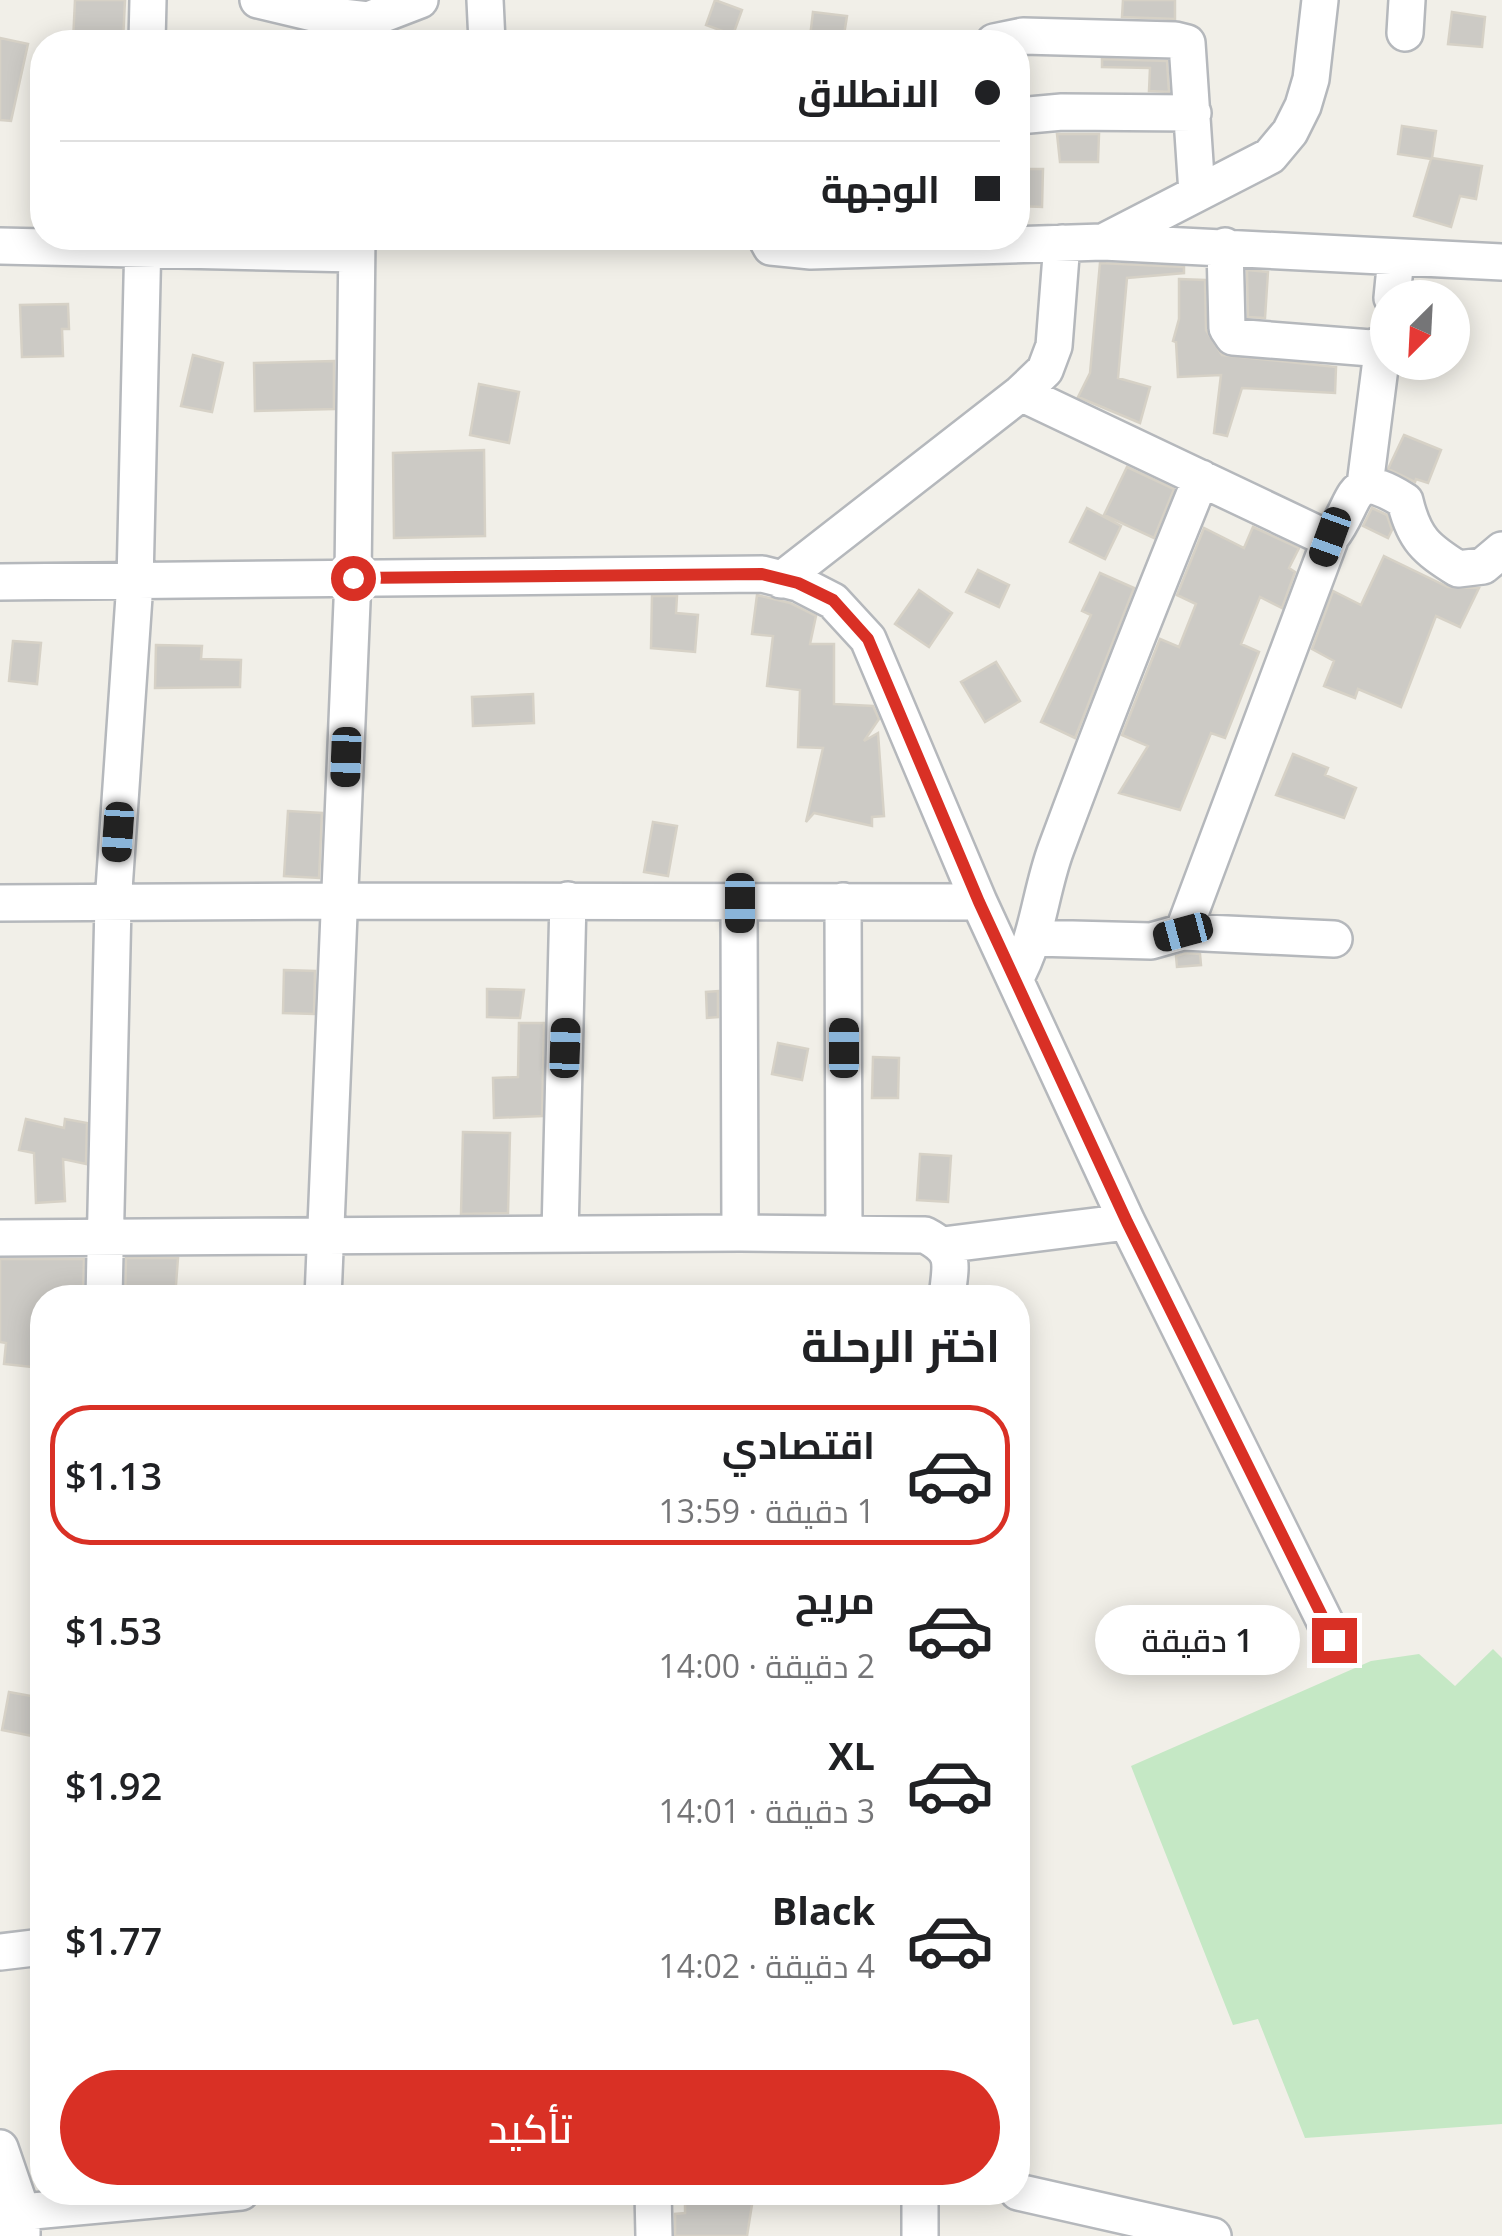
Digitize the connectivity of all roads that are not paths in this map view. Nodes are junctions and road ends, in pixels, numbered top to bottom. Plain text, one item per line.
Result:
1 (148, 0) edge
2 (258, 0) edge
3 (420, 0) edge
4 (485, 0) edge
5 (1320, 0) edge
6 (317, 7) edge
7 (147, 30) edge
8 (365, 30) edge
9 (369, 30) edge
10 (486, 30) edge
11 (1030, 36) edge
12 (1193, 113) junction
13 (1030, 115) edge
14 (1197, 194) junction
15 (1103, 242) junction
16 (1062, 243) junction
17 (1030, 244) edge
18 (30, 245) edge
19 (0, 246) edge
20 (1224, 246) junction
21 (143, 250) edge
22 (357, 250) edge
23 (801, 250) edge
24 (842, 250) edge
25 (1396, 257) junction
26 (1502, 262) edge
27 (1394, 280) edge
28 (1370, 348) edge
29 (1380, 380) edge
30 (1021, 393) junction
31 (1201, 478) junction
32 (1366, 484) junction
33 (1330, 537) junction
34 (1502, 550) edge
35 (353, 578) junction
36 (781, 580) junction
37 (0, 582) edge
38 (134, 582) junction
39 (341, 900) junction
40 (568, 900) junction
41 (843, 901) junction
42 (979, 902) junction
43 (740, 903) junction
44 (0, 904) edge
45 (113, 904) junction
46 (1183, 932) junction
47 (1033, 938) junction
48 (1334, 939) dead end
49 (1015, 979) junction
50 (1127, 1222) junction
51 (740, 1233) junction
52 (844, 1233) junction
53 (560, 1234) junction
54 (325, 1235) junction
55 (0, 1238) edge
56 (107, 1238) junction
57 (943, 1244) junction
58 (105, 1285) edge
59 (323, 1285) edge
60 (948, 1285) edge
61 (1334, 1640) dead end
62 (30, 1948) edge
63 (0, 1952) edge
64 (0, 2148) edge
65 (1030, 2198) edge
66 (73, 2205) edge
67 (653, 2205) edge
68 (920, 2205) edge
69 (1079, 2221) edge
70 (15, 2223) edge
71 (1200, 2234) edge
72 (654, 2236) edge
73 (920, 2236) edge

1 - 7 street
2 - 6 street
3 - 9 street
4 - 10 street
5 - 14 street
6 - 8 street
11 - 12 street
12 - 13 street
12 - 14 street
14 - 15 street
15 - 16 street
15 - 20 street
16 - 17 street
16 - 30 street
18 - 19 street
20 - 25 street
20 - 28 street
21 - 38 street
22 - 35 street
23 - 24 street
25 - 26 street
25 - 27 street
29 - 32 street
30 - 31 street
30 - 36 street
31 - 33 street
31 - 47 street
32 - 33 street
32 - 34 street
33 - 46 street
35 - 36 street
35 - 38 street
35 - 39 street
36 - 42 street
37 - 38 street
38 - 45 street
39 - 40 street
39 - 45 street
39 - 54 street
40 - 43 street
40 - 53 street
41 - 42 street
41 - 43 street
41 - 52 street
42 - 49 street
43 - 51 street
44 - 45 street
45 - 56 street
46 - 47 street
46 - 48 street
47 - 49 street
49 - 50 street
50 - 57 street
50 - 61 street
51 - 52 street
51 - 53 street
52 - 57 street
53 - 54 street
54 - 56 street
54 - 59 street
55 - 56 street
56 - 58 street
57 - 60 street
62 - 63 street
64 - 70 street
65 - 69 street
66 - 70 street
67 - 72 street
68 - 73 street
69 - 71 street

